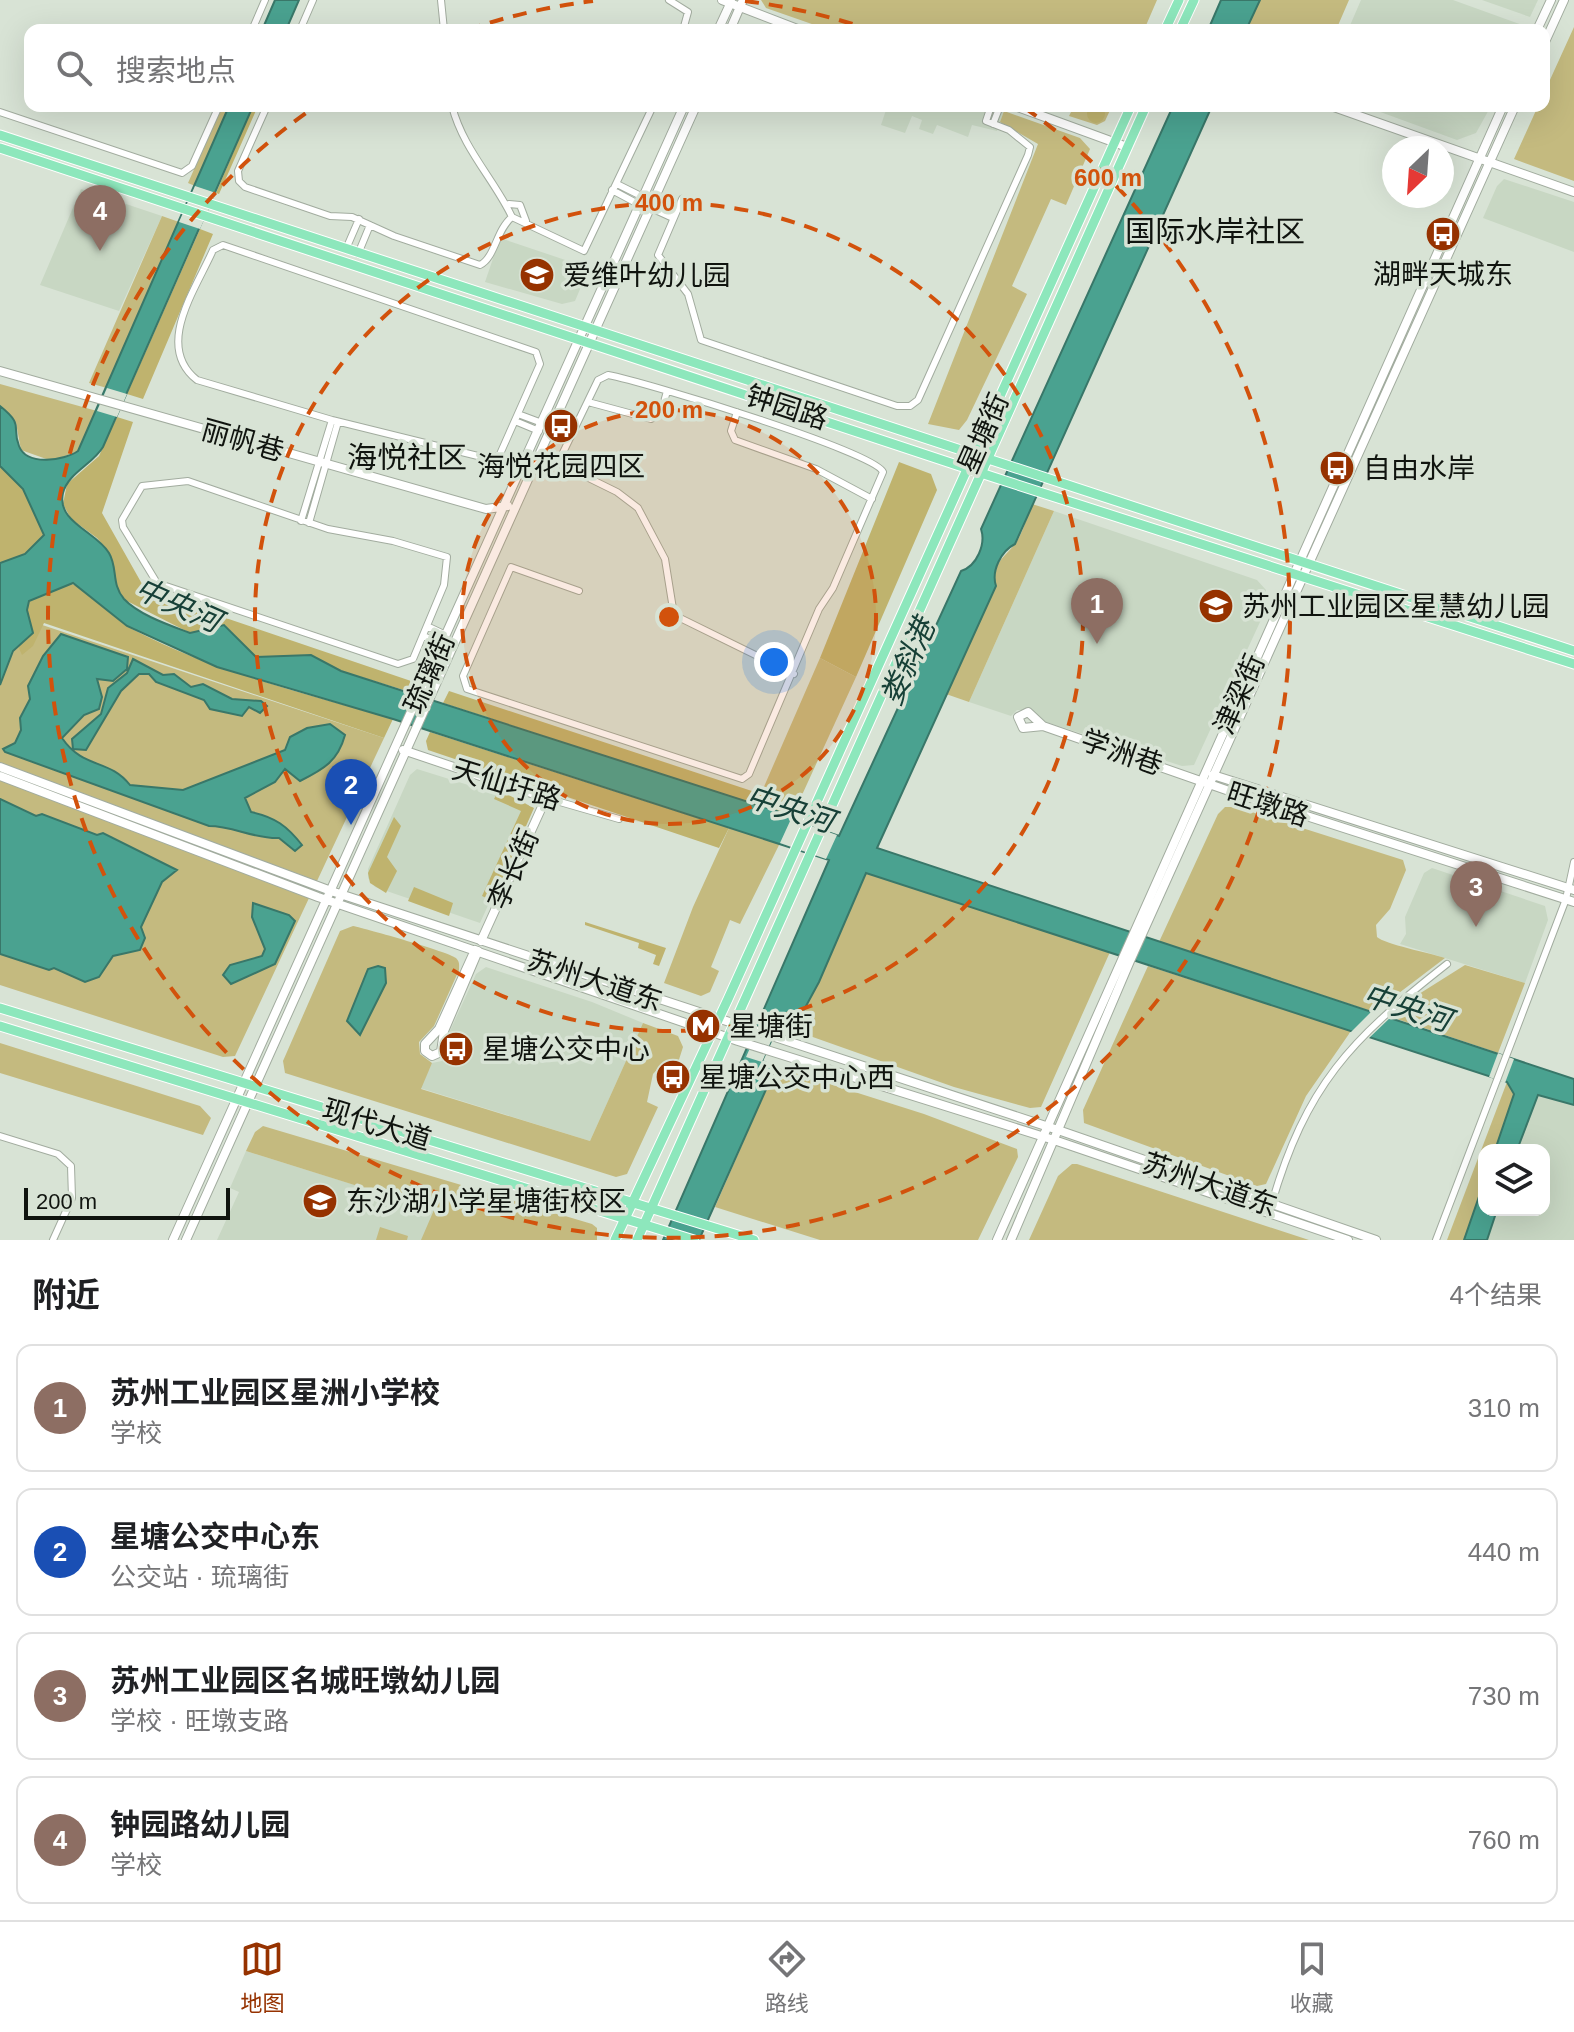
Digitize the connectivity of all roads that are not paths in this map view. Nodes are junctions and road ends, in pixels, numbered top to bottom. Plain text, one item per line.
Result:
1 (265, 0) edge
2 (313, 0) edge
3 (441, 0) edge
4 (669, 0) edge
5 (1179, 0) edge
6 (1194, 0) edge
7 (1551, 0) edge
8 (1564, 0) edge
9 (728, 1) edge
10 (742, 4) edge
11 (255, 24) edge
12 (303, 24) edge
13 (443, 24) edge
14 (685, 24) edge
15 (720, 24) edge
16 (733, 24) edge
17 (787, 24) edge
18 (1168, 24) edge
19 (1183, 24) edge
20 (1540, 24) edge
21 (1550, 31) edge
22 (0, 112) edge
23 (216, 112) edge
24 (264, 112) edge
25 (454, 112) edge
26 (650, 112) edge
27 (681, 112) edge
28 (693, 112) edge
29 (991, 112) edge
30 (996, 112) edge
31 (1032, 112) edge
32 (1128, 112) edge
33 (1143, 112) edge
34 (1348, 112) edge
35 (1500, 112) edge
36 (1512, 112) edge
37 (990, 122) junction
38 (0, 135) edge
39 (1114, 142) junction
40 (1127, 147) junction
41 (0, 148) edge
42 (1480, 158) junction
43 (1490, 162) junction
44 (614, 187) junction
45 (1574, 192) edge
46 (682, 199) dead end
47 (642, 201) junction
48 (187, 204) junction
49 (509, 204) junction
50 (652, 206) junction
51 (208, 211) junction
52 (674, 215) junction
53 (512, 217) junction
54 (359, 219) junction
55 (526, 221) junction
56 (370, 225) junction
57 (346, 250) junction
58 (358, 254) junction
59 (590, 330) junction
60 (580, 340) junction
61 (591, 343) junction
62 (0, 371) edge
63 (667, 391) junction
64 (588, 402) junction
65 (737, 412) junction
66 (516, 418) junction
67 (335, 421) junction
68 (541, 427) junction
69 (972, 456) junction
70 (539, 457) junction
71 (987, 461) junction
72 (323, 463) junction
73 (557, 465) junction
74 (967, 468) junction
75 (981, 473) junction
76 (872, 499) junction
77 (506, 506) junction
78 (486, 509) junction
79 (516, 509) junction
80 (498, 521) junction
81 (305, 522) junction
82 (508, 526) junction
83 (1303, 565) junction
84 (1298, 576) junction
85 (579, 591) dead end
86 (427, 626) junction
87 (423, 636) junction
88 (444, 639) junction
89 (1574, 651) edge
90 (1574, 664) edge
91 (794, 674) junction
92 (1043, 726) dead end
93 (395, 747) junction
94 (406, 751) junction
95 (0, 767) edge
96 (1215, 774) junction
97 (0, 776) edge
98 (1201, 779) junction
99 (1210, 785) junction
100 (546, 798) junction
101 (619, 819) dead end
102 (1574, 862) edge
103 (1572, 889) edge
104 (329, 895) junction
105 (340, 899) junction
106 (1570, 901) edge
107 (1138, 933) junction
108 (481, 941) junction
109 (477, 950) junction
110 (1126, 960) junction
111 (1447, 964) dead end
112 (0, 1008) edge
113 (717, 1020) junction
114 (0, 1026) edge
115 (734, 1026) junction
116 (710, 1032) junction
117 (728, 1038) junction
118 (244, 1084) junction
119 (255, 1087) junction
120 (237, 1099) junction
121 (248, 1102) junction
122 (1048, 1127) junction
123 (1058, 1130) junction
124 (0, 1136) edge
125 (1044, 1137) junction
126 (1054, 1140) junction
127 (634, 1201) junction
128 (652, 1207) junction
129 (1270, 1210) junction
130 (625, 1219) junction
131 (644, 1225) junction
132 (53, 1240) edge
133 (173, 1240) edge
134 (186, 1240) edge
135 (615, 1240) edge
136 (637, 1240) edge
137 (694, 1240) edge
138 (754, 1240) edge
139 (997, 1240) edge
140 (1011, 1240) edge
141 (1348, 1240) edge
142 (1376, 1240) edge
143 (1436, 1240) edge

1 - 11 street
2 - 12 street
3 - 13 street
4 - 14 street
5 - 18 main road
6 - 19 main road
7 - 20 main road
8 - 21 main road
9 - 10 main road
9 - 15 main road
10 - 16 main road
10 - 17 main road
22 - 23 street
24 - 54 street
25 - 49 street
26 - 44 street
27 - 47 main road, 琉璃街
28 - 50 main road, 琉璃街
29 - 37 street
30 - 37 street
31 - 39 main road
32 - 39 main road, 星塘街
33 - 40 main road, 星塘街
34 - 42 main road
35 - 42 main road, 津梁街
36 - 43 main road, 津梁街
37 - 52 street
38 - 48 main road, 钟园路
39 - 40 main road
39 - 69 main road, 星塘街
40 - 71 main road, 星塘街
41 - 48 main road, 钟园路
42 - 43 main road
42 - 83 main road, 津梁街
43 - 45 main road
43 - 83 main road, 津梁街
44 - 47 street
44 - 55 street
46 - 52 street
47 - 59 main road, 琉璃街
48 - 51 main road, 钟园路
49 - 53 street
49 - 55 street
50 - 52 street
50 - 59 main road, 琉璃街
51 - 57 main road, 钟园路
51 - 60 main road, 钟园路
53 - 55 street
53 - 56 street
54 - 56 street
54 - 57 street
56 - 58 street
57 - 58 main road, 钟园路
58 - 59 main road, 钟园路
59 - 60 main road, 琉璃街
59 - 61 main road, 琉璃街
59 - 69 main road, 钟园路
60 - 61 main road, 钟园路
60 - 68 main road, 琉璃街
61 - 70 main road, 琉璃街
61 - 74 main road, 钟园路
62 - 72 main road, 丽帆巷
63 - 64 street
63 - 64 street
63 - 65 street
64 - 73 street
65 - 76 street
65 - 76 street
66 - 67 street
66 - 67 street
66 - 68 street
67 - 72 street
68 - 77 main road, 琉璃街
69 - 71 main road, 钟园路
69 - 74 main road, 星塘街
70 - 73 street
70 - 79 main road, 琉璃街
71 - 75 main road, 星塘街
71 - 83 main road, 钟园路
72 - 78 main road, 丽帆巷
72 - 81 street
73 - 91 street
74 - 75 main road, 钟园路
74 - 113 main road, 星塘街
75 - 84 main road, 钟园路
75 - 115 main road, 星塘街
76 - 91 street
77 - 78 main road, 丽帆巷
77 - 79 main road, 丽帆巷
77 - 80 main road, 琉璃街
78 - 80 main road, 丽帆巷
79 - 82 main road, 琉璃街
80 - 82 main road, 丽帆巷
80 - 88 main road, 琉璃街
81 - 86 street
81 - 87 street
82 - 94 main road, 琉璃街
83 - 84 main road, 津梁街
83 - 89 main road, 钟园路
84 - 90 main road, 钟园路
84 - 96 main road, 津梁街
84 - 98 main road, 津梁街
85 - 91 street
86 - 87 street
86 - 88 street
87 - 88 street
88 - 93 main road, 琉璃街
92 - 98 main road, 学洲巷
93 - 94 main road, 天仙圩路
93 - 104 main road, 琉璃街
94 - 100 main road, 天仙圩路
94 - 105 main road, 琉璃街
95 - 104 main road, 苏州大道东
96 - 98 main road, 旺墩路
96 - 99 main road, 津梁街
96 - 103 main road, 旺墩路
97 - 104 main road, 苏州大道东
98 - 99 main road, 旺墩路
98 - 107 main road, 津梁街
99 - 106 main road, 旺墩路
99 - 107 main road, 津梁街
100 - 101 street, 天仙圩路
100 - 108 main road, 李长街
102 - 103 street
103 - 106 street
104 - 105 main road, 苏州大道东
104 - 118 main road, 琉璃街
105 - 108 main road, 苏州大道东
105 - 109 main road, 苏州大道东
105 - 119 main road, 琉璃街
106 - 143 street
107 - 110 main road, 津梁街
108 - 113 main road, 苏州大道东
109 - 109 main road
109 - 116 main road, 苏州大道东
110 - 122 main road, 津梁街
110 - 123 main road, 津梁街
111 - 129 street
112 - 118 main road, 现代大道
113 - 115 main road, 苏州大道东
113 - 116 main road, 星塘街
114 - 120 main road, 现代大道
115 - 117 main road, 星塘街
115 - 122 main road, 苏州大道东
116 - 117 main road, 苏州大道东
116 - 127 main road, 星塘街
117 - 125 main road, 苏州大道东
117 - 128 main road, 星塘街
118 - 119 main road, 现代大道
118 - 120 main road, 琉璃街
119 - 121 main road, 琉璃街
119 - 127 main road, 现代大道
120 - 121 main road, 现代大道
120 - 133 main road, 琉璃街
121 - 130 main road, 现代大道
121 - 134 main road, 琉璃街
122 - 123 main road, 苏州大道东
122 - 125 main road, 津梁街
123 - 126 main road, 津梁街
123 - 129 main road, 苏州大道东
124 - 132 street
125 - 126 main road, 苏州大道东
125 - 139 main road, 津梁街
126 - 129 main road, 苏州大道东
126 - 140 main road, 津梁街
127 - 128 main road, 现代大道
127 - 130 main road, 星塘街
128 - 131 main road, 星塘街
128 - 138 main road, 现代大道
129 - 141 main road, 苏州大道东
129 - 142 main road, 苏州大道东
130 - 131 main road, 现代大道
130 - 135 main road, 星塘街
131 - 136 main road, 星塘街
131 - 137 main road, 现代大道

